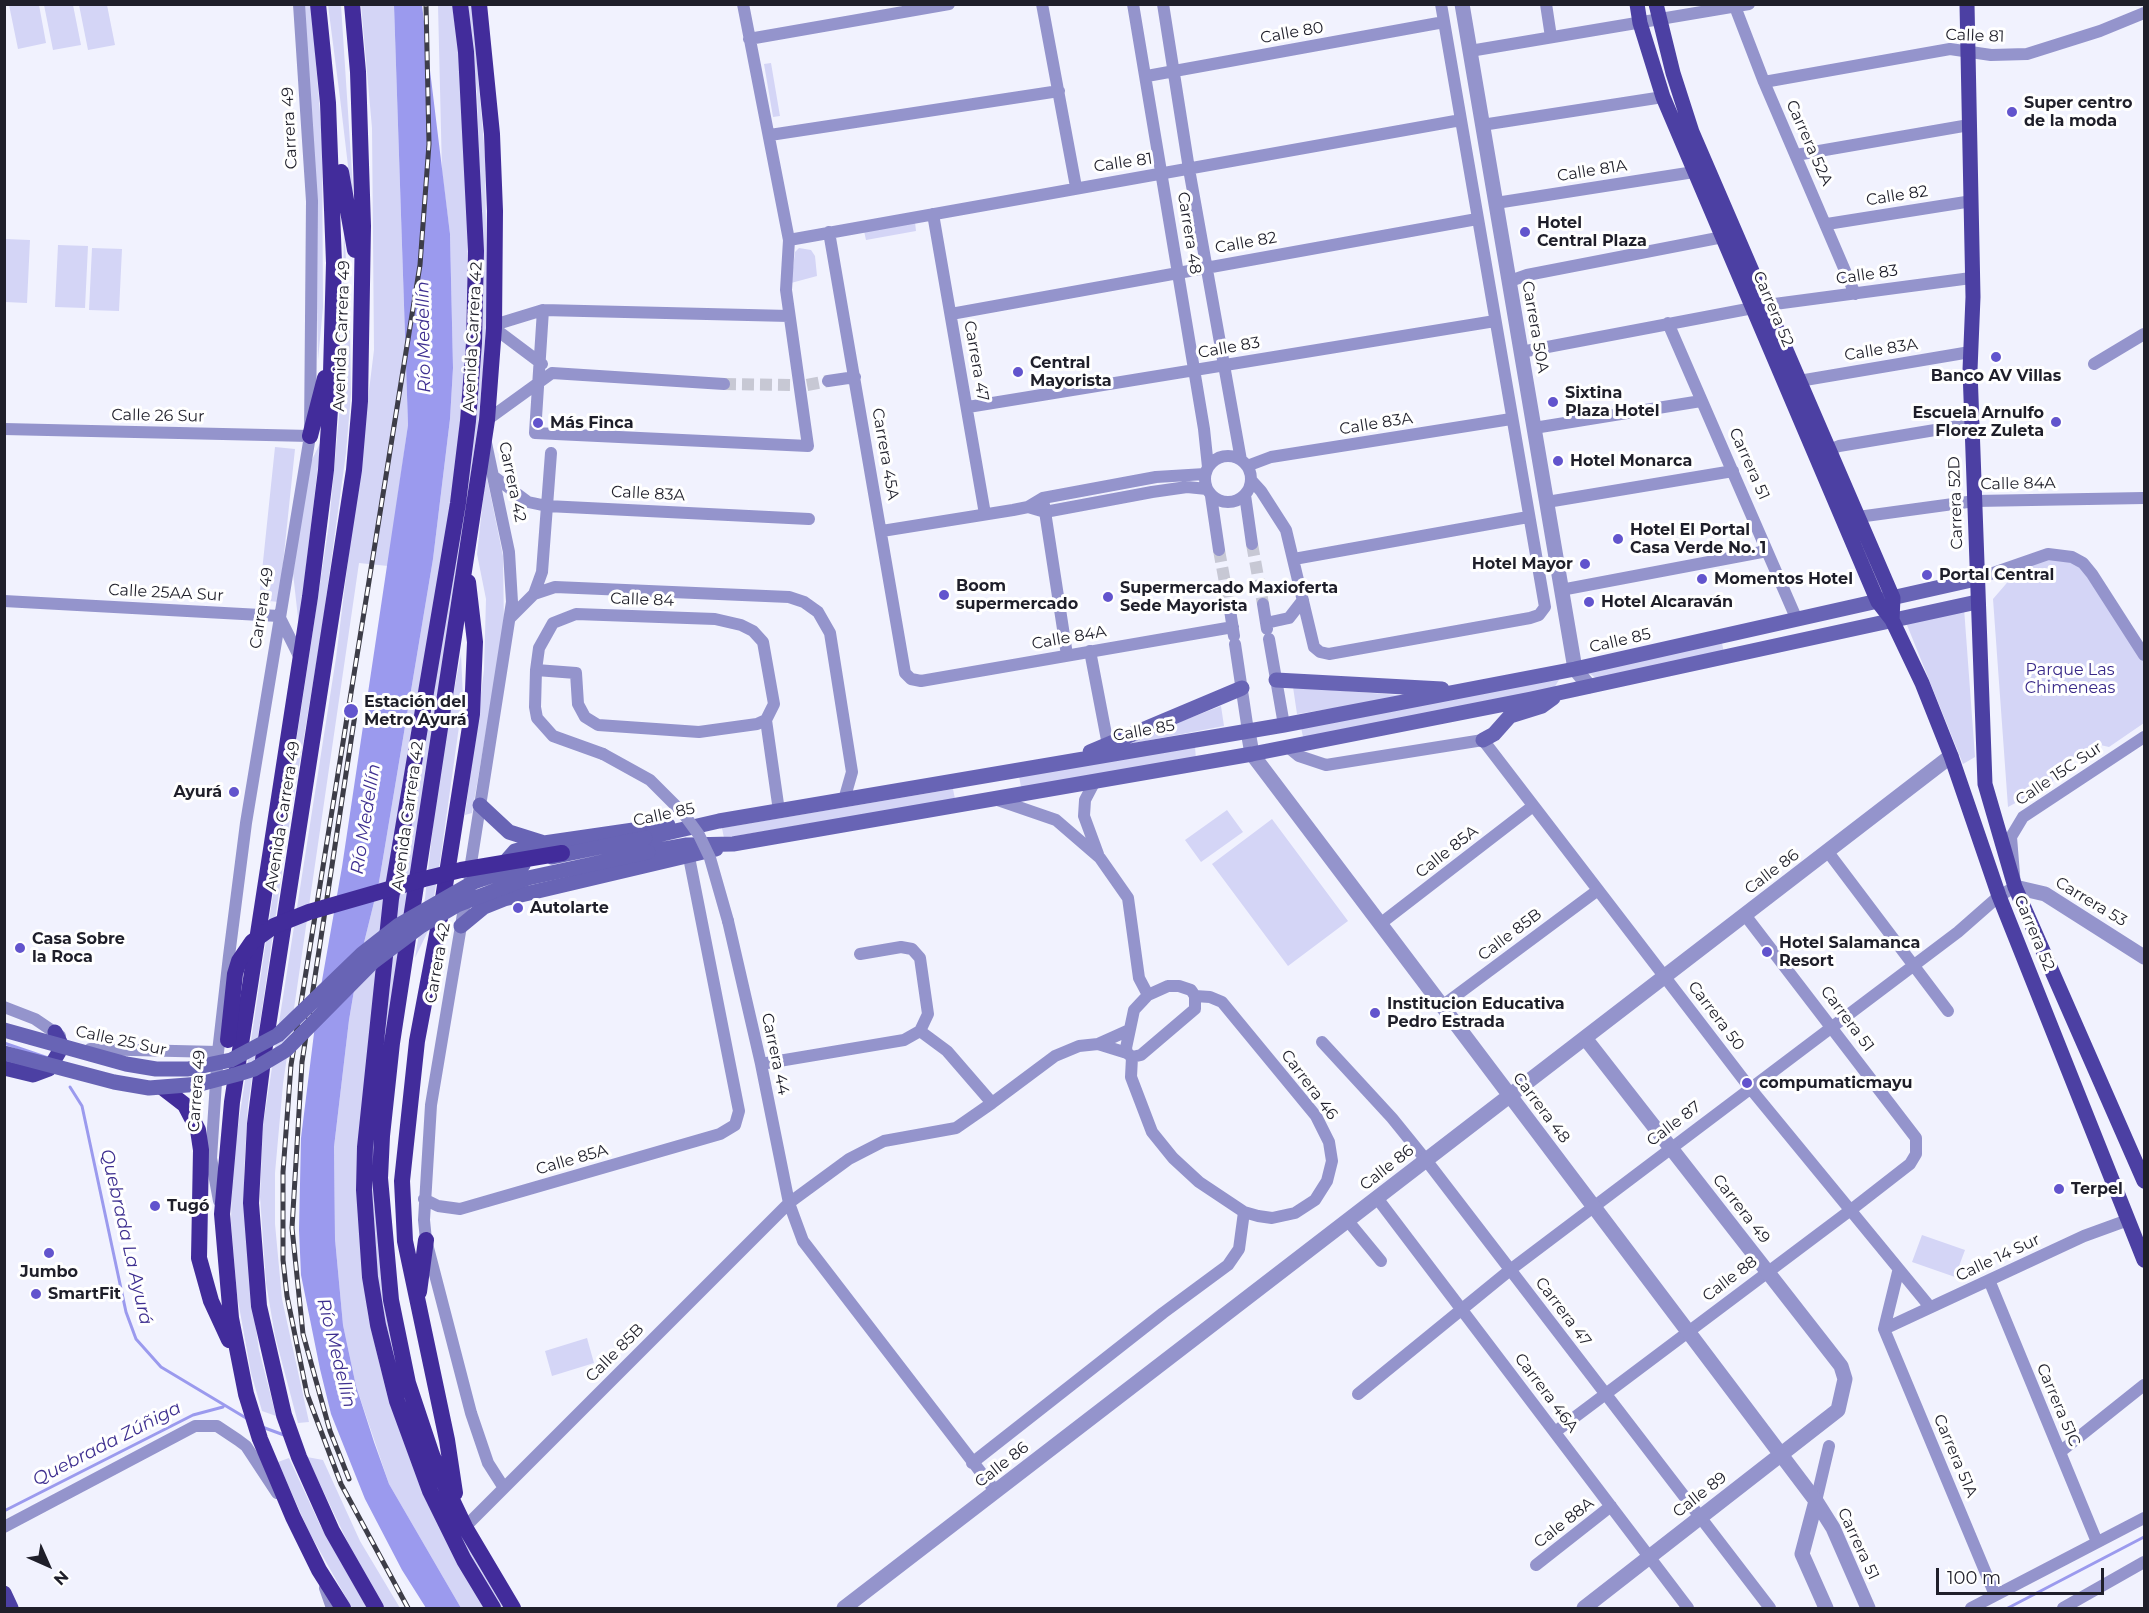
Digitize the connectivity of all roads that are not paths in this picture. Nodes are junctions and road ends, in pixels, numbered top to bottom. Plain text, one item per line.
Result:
1 (299, 4) edge
2 (318, 4) edge
3 (352, 4) edge
4 (460, 4) edge
5 (479, 4) edge
6 (743, 4) edge
7 (949, 4) edge
8 (1042, 4) edge
9 (1133, 4) edge
10 (1163, 4) edge
11 (1441, 4) edge
12 (1462, 4) edge
13 (1546, 4) edge
14 (1638, 4) edge
15 (1656, 4) edge
16 (1749, 4) edge
17 (1967, 4) edge
18 (1734, 5) edge
19 (2145, 13) edge
20 (1659, 21) junction
21 (1444, 22) junction
22 (1640, 23) junction
23 (1551, 37) junction
24 (749, 39) junction
25 (1969, 50) junction
26 (1470, 51) junction
27 (1174, 71) junction
28 (1147, 76) junction
29 (1764, 82) junction
30 (1059, 91) junction
31 (1663, 98) junction
32 (328, 104) junction
33 (1461, 120) junction
34 (1482, 125) junction
35 (1969, 125) junction
36 (770, 135) junction
37 (1796, 155) junction
38 (1189, 169) junction
39 (1694, 171) junction
40 (1162, 174) junction
41 (1076, 187) junction
42 (1972, 201) junction
43 (1496, 203) junction
44 (933, 214) junction
45 (1477, 219) junction
46 (1827, 224) junction
47 (829, 232) junction
48 (1723, 237) junction
49 (789, 240) junction
50 (1207, 266) junction
51 (1177, 272) junction
52 (1971, 278) junction
53 (1510, 281) junction
54 (363, 293) junction
55 (1855, 294) junction
56 (1760, 307) junction
57 (543, 310) junction
58 (951, 314) junction
59 (789, 316) junction
60 (1495, 321) junction
61 (1668, 323) junction
62 (494, 327) junction
63 (2144, 334) edge
64 (2145, 344) edge
65 (333, 345) junction
66 (1521, 352) junction
67 (1970, 352) junction
68 (539, 361) junction
69 (2094, 364) dead end
70 (1223, 365) junction
71 (1194, 370) junction
72 (552, 373) junction
73 (855, 377) junction
74 (828, 381) tunnel mouth
75 (1799, 381) junction
76 (538, 382) junction
77 (724, 384) tunnel mouth
78 (1701, 401) junction
79 (968, 407) junction
80 (1512, 419) junction
81 (1971, 424) junction
82 (486, 428) junction
83 (1534, 428) junction
84 (4, 429) edge
85 (310, 436) junction
86 (1829, 450) junction
87 (551, 453) dead end
88 (1244, 463) junction
89 (1206, 471) junction
90 (1732, 471) junction
91 (493, 476) junction
92 (1251, 480) junction
93 (1209, 493) junction
94 (1245, 495) junction
95 (1043, 498) junction
96 (2145, 498) edge
97 (1975, 501) junction
98 (1547, 502) junction
99 (547, 506) junction
100 (1028, 507) junction
101 (1045, 512) junction
102 (985, 514) junction
103 (1528, 516) junction
104 (1858, 517) junction
105 (809, 519) dead end
106 (882, 531) junction
107 (1252, 544) tunnel mouth
108 (1219, 550) tunnel mouth
109 (1767, 551) junction
110 (1294, 559) junction
111 (466, 570) junction
112 (1976, 579) junction
113 (1561, 590) junction
114 (534, 594) junction
115 (1893, 598) junction
116 (1304, 600) junction
117 (4, 601) edge
118 (1878, 602) junction
119 (1977, 602) junction
120 (1263, 604) tunnel mouth
121 (1230, 610) tunnel mouth
122 (279, 616) junction
123 (510, 618) junction
124 (1797, 620) junction
125 (1892, 620) junction
126 (1268, 630) junction
127 (1234, 636) junction
128 (1090, 651) junction
129 (1067, 655) junction
130 (2145, 656) edge
131 (300, 658) junction
132 (1575, 669) junction
133 (536, 670) junction
134 (911, 679) joint
135 (1276, 680) junction
136 (1589, 686) junction
137 (1242, 688) junction
138 (1466, 690) junction
139 (1557, 693) junction
140 (766, 720) junction
141 (1284, 726) junction
142 (1248, 731) junction
143 (2145, 737) edge
144 (1482, 740) junction
145 (1108, 745) junction
146 (1288, 747) junction
147 (1252, 754) junction
148 (1951, 756) junction
149 (1065, 763) junction
150 (968, 780) junction
151 (1095, 781) junction
152 (994, 799) junction
153 (844, 800) junction
154 (972, 803) junction
155 (480, 805) junction
156 (1533, 806) junction
157 (779, 811) junction
158 (719, 821) junction
159 (544, 843) junction
160 (647, 845) junction
161 (688, 851) junction
162 (1828, 852) junction
163 (562, 853) junction
164 (1100, 858) junction
165 (2015, 887) junction
166 (1598, 890) junction
167 (519, 896) junction
168 (1999, 896) junction
169 (1745, 915) junction
170 (1380, 924) junction
171 (461, 926) junction
172 (860, 954) dead end
173 (2145, 957) edge
174 (1912, 965) junction
175 (343, 973) joint
176 (1665, 976) junction
177 (1149, 995) junction
178 (1195, 996) junction
179 (1442, 1006) junction
180 (4, 1007) edge
181 (1948, 1011) dead end
182 (1830, 1026) junction
183 (4, 1030) edge
184 (1127, 1030) junction
185 (920, 1031) junction
186 (55, 1032) junction
187 (1585, 1038) junction
188 (1322, 1042) dead end
189 (1098, 1044) junction
190 (223, 1046) junction
191 (4, 1053) edge
192 (1130, 1055) junction
193 (761, 1064) junction
194 (4, 1068) edge
195 (163, 1088) junction
196 (1750, 1088) junction
197 (1510, 1096) junction
198 (992, 1103) junction
199 (1918, 1147) joint
200 (1670, 1148) junction
201 (1426, 1160) junction
202 (2145, 1181) edge
203 (1377, 1198) junction
204 (424, 1199) junction
205 (789, 1203) junction
206 (1593, 1207) junction
207 (1849, 1211) junction
208 (1245, 1212) junction
209 (222, 1214) junction
210 (2128, 1220) junction
211 (1348, 1221) junction
212 (426, 1240) junction
213 (2145, 1260) edge
214 (1381, 1261) dead end
215 (1510, 1270) junction
216 (1767, 1272) junction
217 (1898, 1272) junction
218 (1989, 1280) junction
219 (417, 1304) junction
220 (1930, 1308) junction
221 (1461, 1309) junction
222 (1884, 1329) junction
223 (1688, 1332) junction
224 (240, 1364) junction
225 (2145, 1385) edge
226 (1358, 1394) dead end
227 (1605, 1394) junction
228 (1838, 1410) joint
229 (1555, 1432) junction
230 (1829, 1446) dead end
231 (1781, 1449) junction
232 (2060, 1452) junction
233 (972, 1463) junction
234 (504, 1488) junction
235 (996, 1492) junction
236 (1816, 1501) junction
237 (1611, 1506) junction
238 (293, 1517) junction
239 (1699, 1518) junction
240 (2145, 1518) edge
241 (461, 1519) junction
242 (4, 1527) edge
243 (2097, 1542) junction
244 (1650, 1556) junction
245 (2145, 1562) edge
246 (1536, 1565) dead end
247 (319, 1570) junction
248 (4, 1593) edge
249 (1995, 1595) junction
250 (10, 1608) edge
251 (332, 1608) edge
252 (343, 1608) edge
253 (376, 1608) edge
254 (493, 1608) edge
255 (513, 1608) edge
256 (844, 1608) edge
257 (1584, 1608) edge
258 (1688, 1608) edge
259 (1770, 1608) edge
260 (1826, 1608) edge
261 (1868, 1608) edge
262 (1971, 1608) edge
263 (2066, 1608) edge

1 - 85 street, Carrera 49
2 - 32 highway, Avenida Carrera 49
3 - 54 highway, Avenida Carrera 49
4 - 254 highway, Avenida Carrera 42
5 - 62 highway, Avenida Carrera 42
6 - 24 street
7 - 24 street
8 - 30 street
9 - 28 street, Carrera 48
10 - 27 street, Carrera 48
11 - 21 street
12 - 26 street, Carrera 50A
13 - 23 street
14 - 22 main road, Carrera 52
15 - 20 main road, Carrera 52
16 - 18 street
17 - 25 main road, Carrera 52D
18 - 20 street
18 - 29 street, Carrera 52A
19 - 25 street, Calle 81
20 - 22 street
20 - 56 main road, Carrera 52
21 - 27 street, Calle 80
21 - 33 street
22 - 23 street
22 - 31 main road, Carrera 52
23 - 26 street
24 - 36 street
25 - 29 street, Calle 81
25 - 35 main road, Carrera 52D
26 - 34 street, Carrera 50A
27 - 28 street, Calle 80
27 - 38 street, Carrera 48
28 - 40 street, Carrera 48
29 - 37 street, Carrera 52A
30 - 36 street
30 - 41 street
31 - 34 street
31 - 39 main road, Carrera 52
32 - 54 highway
32 - 65 highway, Avenida Carrera 49
33 - 38 street, Calle 81
33 - 45 street
34 - 43 street, Carrera 50A
35 - 37 street
35 - 42 main road, Carrera 52D
36 - 49 street
37 - 46 street, Carrera 52A
38 - 40 street, Calle 81
38 - 50 street, Carrera 48
39 - 43 street, Calle 81A
39 - 48 main road, Carrera 52
40 - 41 street, Calle 81
40 - 51 street, Carrera 48
41 - 44 street, Calle 81
42 - 46 street, Calle 82
42 - 52 main road, Carrera 52D
43 - 53 street, Carrera 50A
44 - 47 street, Calle 81
44 - 58 street, Carrera 47
45 - 50 street, Calle 82
45 - 60 street
46 - 55 street, Carrera 52A
47 - 49 street, Calle 81
47 - 73 street, Carrera 45A
48 - 53 street
48 - 56 main road, Carrera 52
49 - 59 street
50 - 51 street, Calle 82
50 - 70 street, Carrera 48
51 - 58 street, Calle 82
51 - 71 street, Carrera 48
52 - 55 street, Calle 83
52 - 67 main road, Carrera 52D
53 - 66 street, Carrera 50A
54 - 253 highway, Avenida Carrera 49
55 - 56 street, Calle 83
56 - 61 street, Calle 83
56 - 75 main road, Carrera 52
56 - 118 main road, Carrera 52
57 - 59 street
57 - 62 street
57 - 68 street
58 - 79 street, Carrera 47
59 - 76 street
60 - 70 street, Calle 83
60 - 80 street
61 - 66 street, Calle 83
61 - 78 street, Carrera 51
62 - 68 street
62 - 82 highway, Avenida Carrera 42
63 - 64 street
63 - 69 street
65 - 85 highway
65 - 131 highway, Avenida Carrera 49
66 - 83 street, Carrera 50A
67 - 75 street, Calle 83A
67 - 81 main road, Carrera 52D
68 - 72 street
68 - 76 street
70 - 71 street, Calle 83
70 - 88 street, Carrera 48
71 - 79 street, Calle 83
71 - 89 street, Carrera 48
72 - 76 street
72 - 77 street
73 - 74 street
73 - 106 street, Carrera 45A
75 - 86 main road, Carrera 52
76 - 82 street
78 - 83 street
78 - 90 street, Carrera 51
79 - 102 street, Carrera 47
80 - 88 street, Calle 83A
80 - 103 street
81 - 86 street
81 - 97 main road, Carrera 52D
82 - 91 street, Carrera 42
82 - 111 highway, Avenida Carrera 42
83 - 98 street, Carrera 50A
84 - 85 street, Calle 26 Sur
85 - 122 street, Carrera 49
86 - 104 main road, Carrera 52
87 - 99 street, Carrera 42
88 - 89 street
88 - 92 street
89 - 93 street
89 - 95 street
90 - 98 street
90 - 109 street, Carrera 51
91 - 99 street, Calle 83A
91 - 123 street, Carrera 42
92 - 94 street
92 - 110 street
93 - 94 street
93 - 101 street
93 - 108 street
94 - 107 street
95 - 100 street
95 - 101 street
96 - 97 street, Calle 84A
97 - 104 street, Calle 84A
97 - 112 main road, Carrera 52D
98 - 113 street, Carrera 50A
99 - 105 street, Calle 83A
99 - 114 street, Carrera 42
100 - 101 street
100 - 102 street
101 - 129 street
102 - 106 street
103 - 110 street
103 - 116 street
104 - 115 main road, Carrera 52
106 - 134 street, Carrera 45A
109 - 113 street
109 - 124 street, Carrera 51
110 - 116 street
111 - 219 highway
111 - 241 highway, Avenida Carrera 42
112 - 115 main road, Calle 85
112 - 119 main road, Carrera 52D
112 - 130 street
113 - 132 street, Carrera 50A
114 - 123 street
114 - 153 street
115 - 118 main road, Calle 85
115 - 125 main road, Carrera 52
116 - 126 street
117 - 122 street, Calle 25AA Sur
118 - 124 main road, Calle 85
118 - 125 main road, Carrera 52
119 - 125 main road
119 - 165 main road, Carrera 52D
120 - 126 street
121 - 127 street
122 - 131 street
122 - 190 street, Carrera 49
123 - 155 street, Carrera 42
124 - 132 main road, Calle 85
125 - 136 main road
125 - 148 main road, Carrera 52
126 - 135 street
127 - 128 street, Calle 84A
127 - 137 street
128 - 129 street, Calle 84A
128 - 145 street
129 - 134 street, Calle 84A
131 - 209 highway, Avenida Carrera 49
132 - 136 street, Carrera 50A
132 - 138 main road, Calle 85
132 - 139 main road
133 - 140 street
133 - 140 street, Calle 84
133 - 193 street, Carrera 44, bridge
135 - 138 main road
135 - 141 street
136 - 139 main road
137 - 142 street
137 - 145 main road
138 - 141 main road, Calle 85
139 - 144 main road
139 - 146 main road
140 - 157 street
141 - 142 main road, Calle 85
141 - 147 main road
142 - 147 street, Carrera 48
142 - 149 main road, Calle 85
143 - 165 street, Calle 15C Sur
144 - 146 street
144 - 156 street, Carrera 50
145 - 149 main road
146 - 147 main road
147 - 151 main road
147 - 170 street, Carrera 48
148 - 162 street, Calle 86
148 - 168 main road, Carrera 52
149 - 150 main road, Calle 85
150 - 153 main road, Calle 85
150 - 154 main road
151 - 152 main road
151 - 164 street
152 - 154 main road
152 - 164 street
153 - 157 main road, Calle 85
154 - 161 main road
155 - 159 main road
155 - 171 street, Carrera 42
156 - 166 street, Carrera 50
156 - 170 street, Calle 85A
157 - 158 main road, Calle 85
158 - 159 main road
158 - 160 main road, Calle 85
159 - 167 main road
160 - 161 main road, Calle 85
160 - 163 main road, Calle 85, bridge
160 - 195 main road, Calle 85, bridge
161 - 167 main road
161 - 204 street, Calle 85A
162 - 169 street, Calle 86
162 - 174 street
163 - 175 main road, Calle 85, bridge
163 - 190 highway, bridge
164 - 177 street
165 - 168 street, Calle 87
165 - 173 street, Carrera 53
165 - 202 main road, Carrera 52
166 - 176 street, Carrera 50
166 - 179 street, Calle 85B
167 - 171 main road
168 - 174 street, Calle 87
168 - 210 main road, Carrera 52
169 - 176 street, Calle 86
169 - 182 street, Carrera 51
170 - 179 street, Carrera 48
171 - 204 street, Carrera 42
172 - 185 street
174 - 181 street
174 - 182 street, Calle 87
175 - 183 main road, Calle 25 Sur, bridge
176 - 187 street, Calle 86
176 - 196 street, Carrera 50
177 - 178 street, Carrera 46
177 - 184 street
178 - 192 street
178 - 208 street, Carrera 46
179 - 197 street, Carrera 48
180 - 186 street, Calle 25 Sur
182 - 196 street, Calle 87
182 - 199 street, Carrera 51
184 - 189 street
184 - 192 street, Carrera 46
185 - 193 street
185 - 198 street
186 - 190 street, Calle 25 Sur
186 - 194 main road
187 - 197 street, Calle 86
187 - 200 street, Carrera 49
188 - 201 street, Carrera 47
189 - 192 street
189 - 198 street
190 - 209 highway
191 - 195 main road, bridge
192 - 208 street, Carrera 46
193 - 205 street, Carrera 44
195 - 224 highway
196 - 200 street, Calle 87
196 - 207 street, Carrera 50
197 - 201 street, Calle 86
197 - 206 street, Carrera 48
198 - 205 street, Calle 85B
199 - 207 street, Calle 88
200 - 206 street, Calle 87
200 - 216 street, Carrera 49
201 - 203 street, Calle 86
201 - 215 street, Carrera 47
203 - 211 street, Calle 86
203 - 221 street, Carrera 46A
204 - 212 street, Carrera 42
205 - 233 street, Carrera 44
205 - 234 street, Calle 85B
206 - 215 street, Calle 87
206 - 223 street, Carrera 48
207 - 216 street, Calle 88
207 - 217 street, Carrera 50
208 - 233 street
209 - 224 highway, Avenida Carrera 49
210 - 213 main road, Carrera 52
210 - 218 street, Calle 14 Sur
211 - 214 street
211 - 235 street, Calle 86
212 - 219 highway
212 - 234 street, Carrera 42
215 - 221 street, Calle 87
215 - 227 street, Carrera 47
216 - 223 street, Calle 88
216 - 228 street, Carrera 49
217 - 220 street, Carrera 50
217 - 222 street
218 - 220 street, Calle 14 Sur
218 - 232 street, Carrera 51C
219 - 241 highway
220 - 222 street, Calle 14 Sur
221 - 226 street, Calle 87
221 - 229 street, Carrera 46A
222 - 249 street, Carrera 51A
223 - 227 street, Calle 88
223 - 231 street, Carrera 48
224 - 238 highway, Avenida Carrera 49
225 - 232 street
227 - 229 street, Calle 88
227 - 239 street, Carrera 47
228 - 231 street, Calle 89
229 - 237 street, Carrera 46A
230 - 236 street
231 - 236 street, Carrera 48
231 - 239 street, Calle 89
232 - 243 street, Carrera 51C
233 - 235 street, Carrera 44
234 - 241 street, Calle 85B
235 - 256 street, Calle 86
236 - 260 street, Carrera 51
236 - 261 street, Carrera 51
237 - 244 street, Carrera 46A
237 - 246 street, Cale 88A
238 - 242 street
238 - 247 highway, Avenida Carrera 49
239 - 244 street, Calle 89
239 - 259 street, Carrera 47
240 - 243 street
241 - 255 highway, Avenida Carrera 42
243 - 249 street
244 - 257 street, Calle 89
244 - 258 street, Carrera 46A
245 - 263 street
247 - 251 street
247 - 252 highway, Avenida Carrera 49
248 - 250 main road
249 - 262 street

